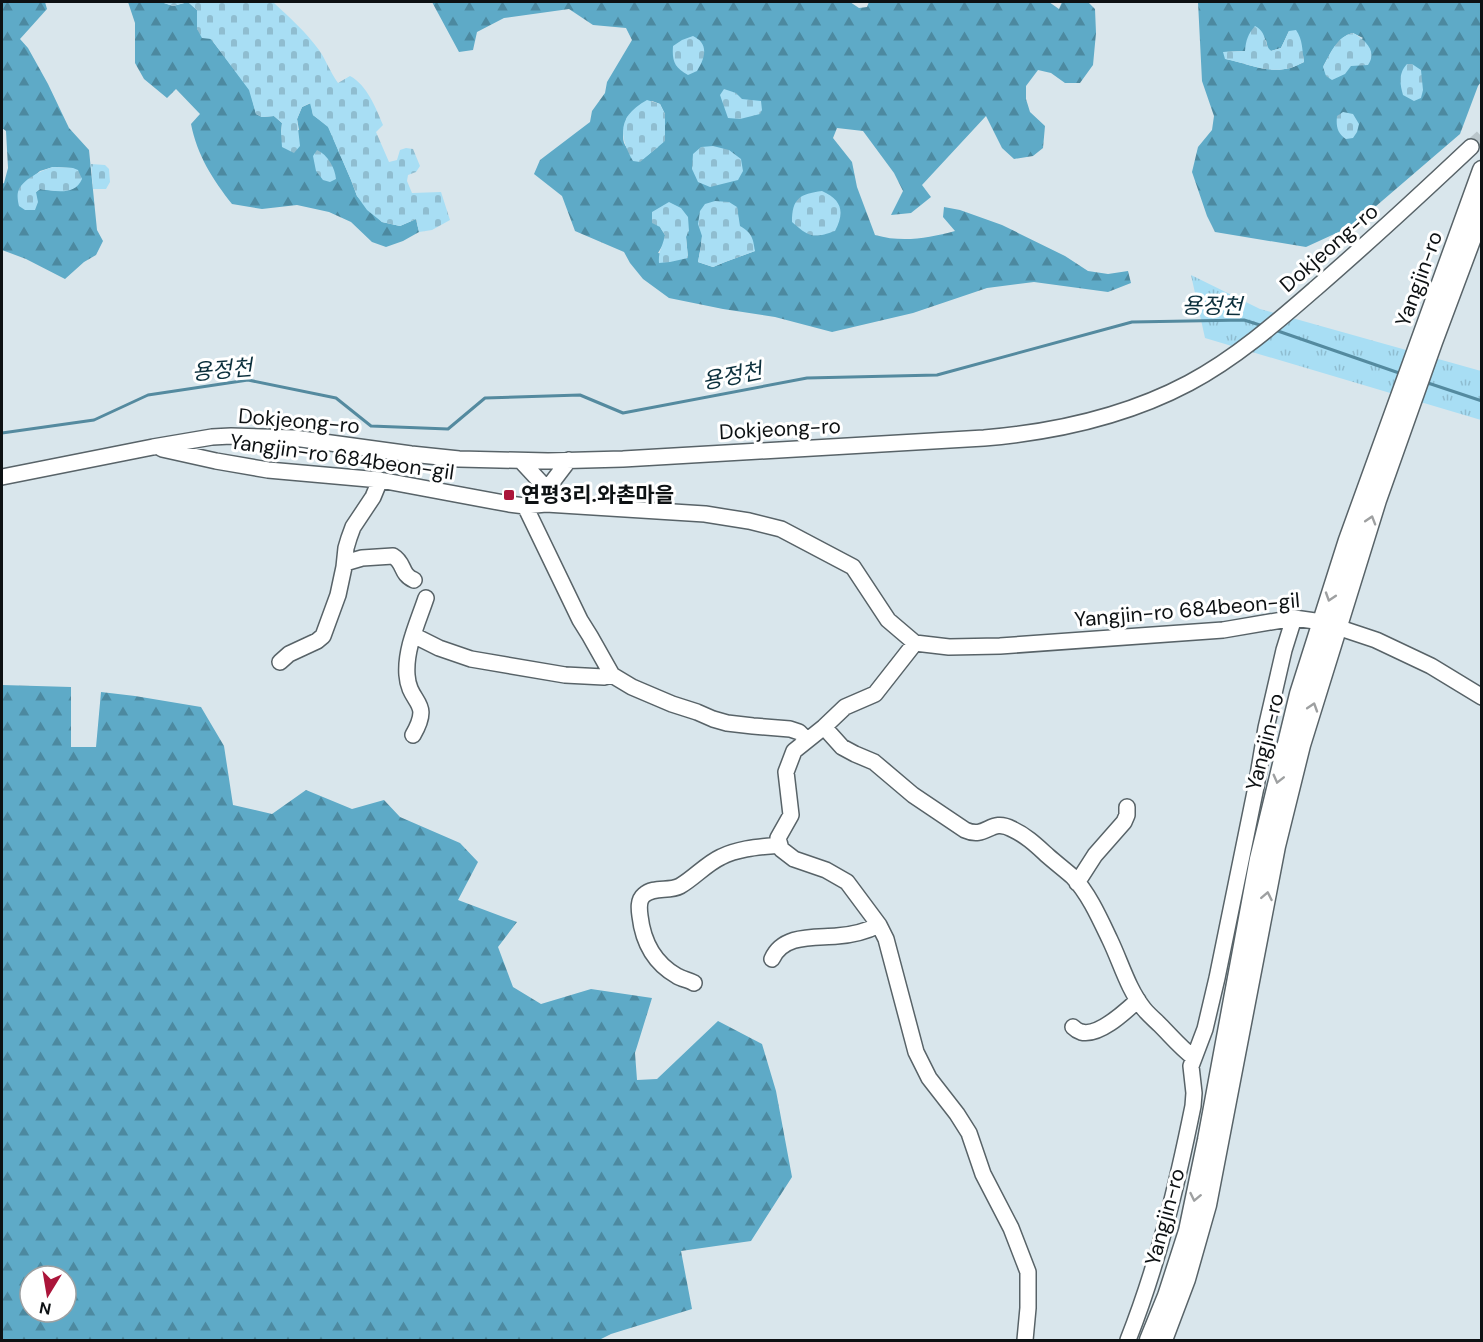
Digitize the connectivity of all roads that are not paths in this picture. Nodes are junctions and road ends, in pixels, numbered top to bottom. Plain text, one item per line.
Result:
1 (1471, 147) tunnel mouth
2 (1482, 170) edge
3 (1482, 210) edge
4 (1427, 341) junction
5 (191, 448) junction
6 (521, 460) junction
7 (569, 460) junction
8 (548, 461) junction
9 (2, 477) edge
10 (380, 480) junction
11 (547, 497) junction
12 (525, 506) junction
13 (345, 563) junction
14 (414, 580) dead end
15 (426, 598) dead end
16 (1294, 618) junction
17 (1330, 625) junction
18 (413, 635) junction
19 (915, 643) junction
20 (280, 662) dead end
21 (612, 675) junction
22 (1482, 697) edge
23 (824, 727) junction
24 (413, 735) dead end
25 (807, 740) junction
26 (1127, 807) dead end
27 (780, 845) junction
28 (1077, 883) junction
29 (879, 925) junction
30 (772, 959) dead end
31 (694, 983) dead end
32 (1138, 1000) junction
33 (1072, 1027) dead end
34 (1193, 1058) junction
35 (1025, 1341) edge
36 (1128, 1341) edge
37 (1149, 1341) edge
38 (1163, 1341) edge

1 - 7 street, Dokjeong-ro
2 - 4 main road, Yangjin-ro
3 - 4 main road, Yangjin-ro
4 - 17 main road, Yangjin-ro
5 - 6 street, Dokjeong-ro
5 - 9 street, Yangjin-ro 684beon-gil
5 - 10 street, Yangjin-ro 684beon-gil
6 - 8 street, Dokjeong-ro
6 - 11 street
7 - 8 street, Dokjeong-ro
7 - 11 street
8 - 11 street
10 - 12 street, Yangjin-ro 684beon-gil
10 - 13 street
11 - 12 street, Yangjin-ro 684beon-gil
11 - 19 street, Yangjin-ro 684beon-gil
12 - 21 street
13 - 14 street
13 - 20 street
15 - 18 street
16 - 17 street, Yangjin-ro 684beon-gil
16 - 19 street, Yangjin-ro 684beon-gil
16 - 34 street
17 - 22 street, Yangjin-ro 684beon-gil
17 -> 37 main road, Yangjin-ro
38 -> 17 main road, Yangjin-ro
18 - 21 street
18 - 24 street
19 - 23 street
21 - 25 street
23 - 25 street
23 - 28 street
25 - 27 street
26 - 28 street
27 - 29 street
27 - 31 street
28 - 32 street
29 - 30 street
29 - 35 street
32 - 33 street
32 - 34 street
34 - 36 street

